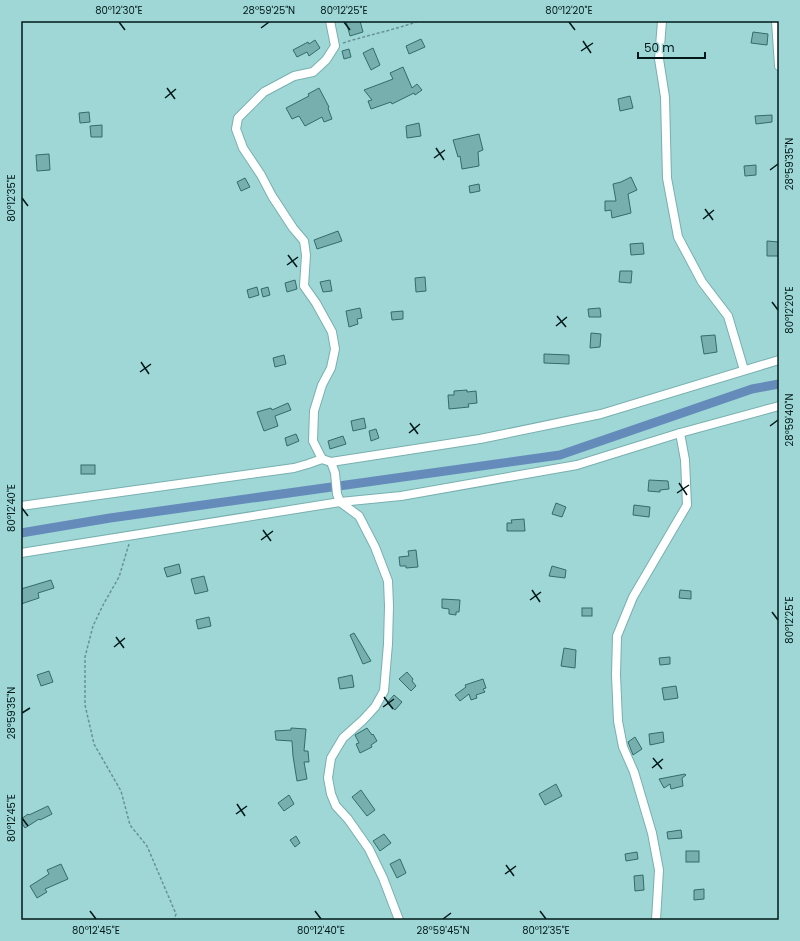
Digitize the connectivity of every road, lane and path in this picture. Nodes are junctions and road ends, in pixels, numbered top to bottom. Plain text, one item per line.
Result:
1 (330, 21) edge
2 (419, 21) edge
3 (662, 21) edge
4 (776, 21) edge
5 (335, 46) junction
6 (779, 66) edge
7 (779, 360) edge
8 (744, 370) junction
9 (779, 406) edge
10 (680, 433) junction
11 (322, 459) junction
12 (331, 462) junction
13 (340, 502) junction
14 (21, 506) edge
15 (132, 535) junction
16 (21, 553) edge
17 (174, 920) edge
18 (399, 920) edge
19 (656, 920) edge

1 - 5 street
2 - 5 path
3 - 8 street
4 - 6 street
5 - 11 street
7 - 8 street
8 - 12 street
9 - 10 street
10 - 13 street
10 - 19 street
11 - 12 street
11 - 14 street
12 - 13 street
13 - 15 street
13 - 18 street
15 - 16 street
15 - 17 path

